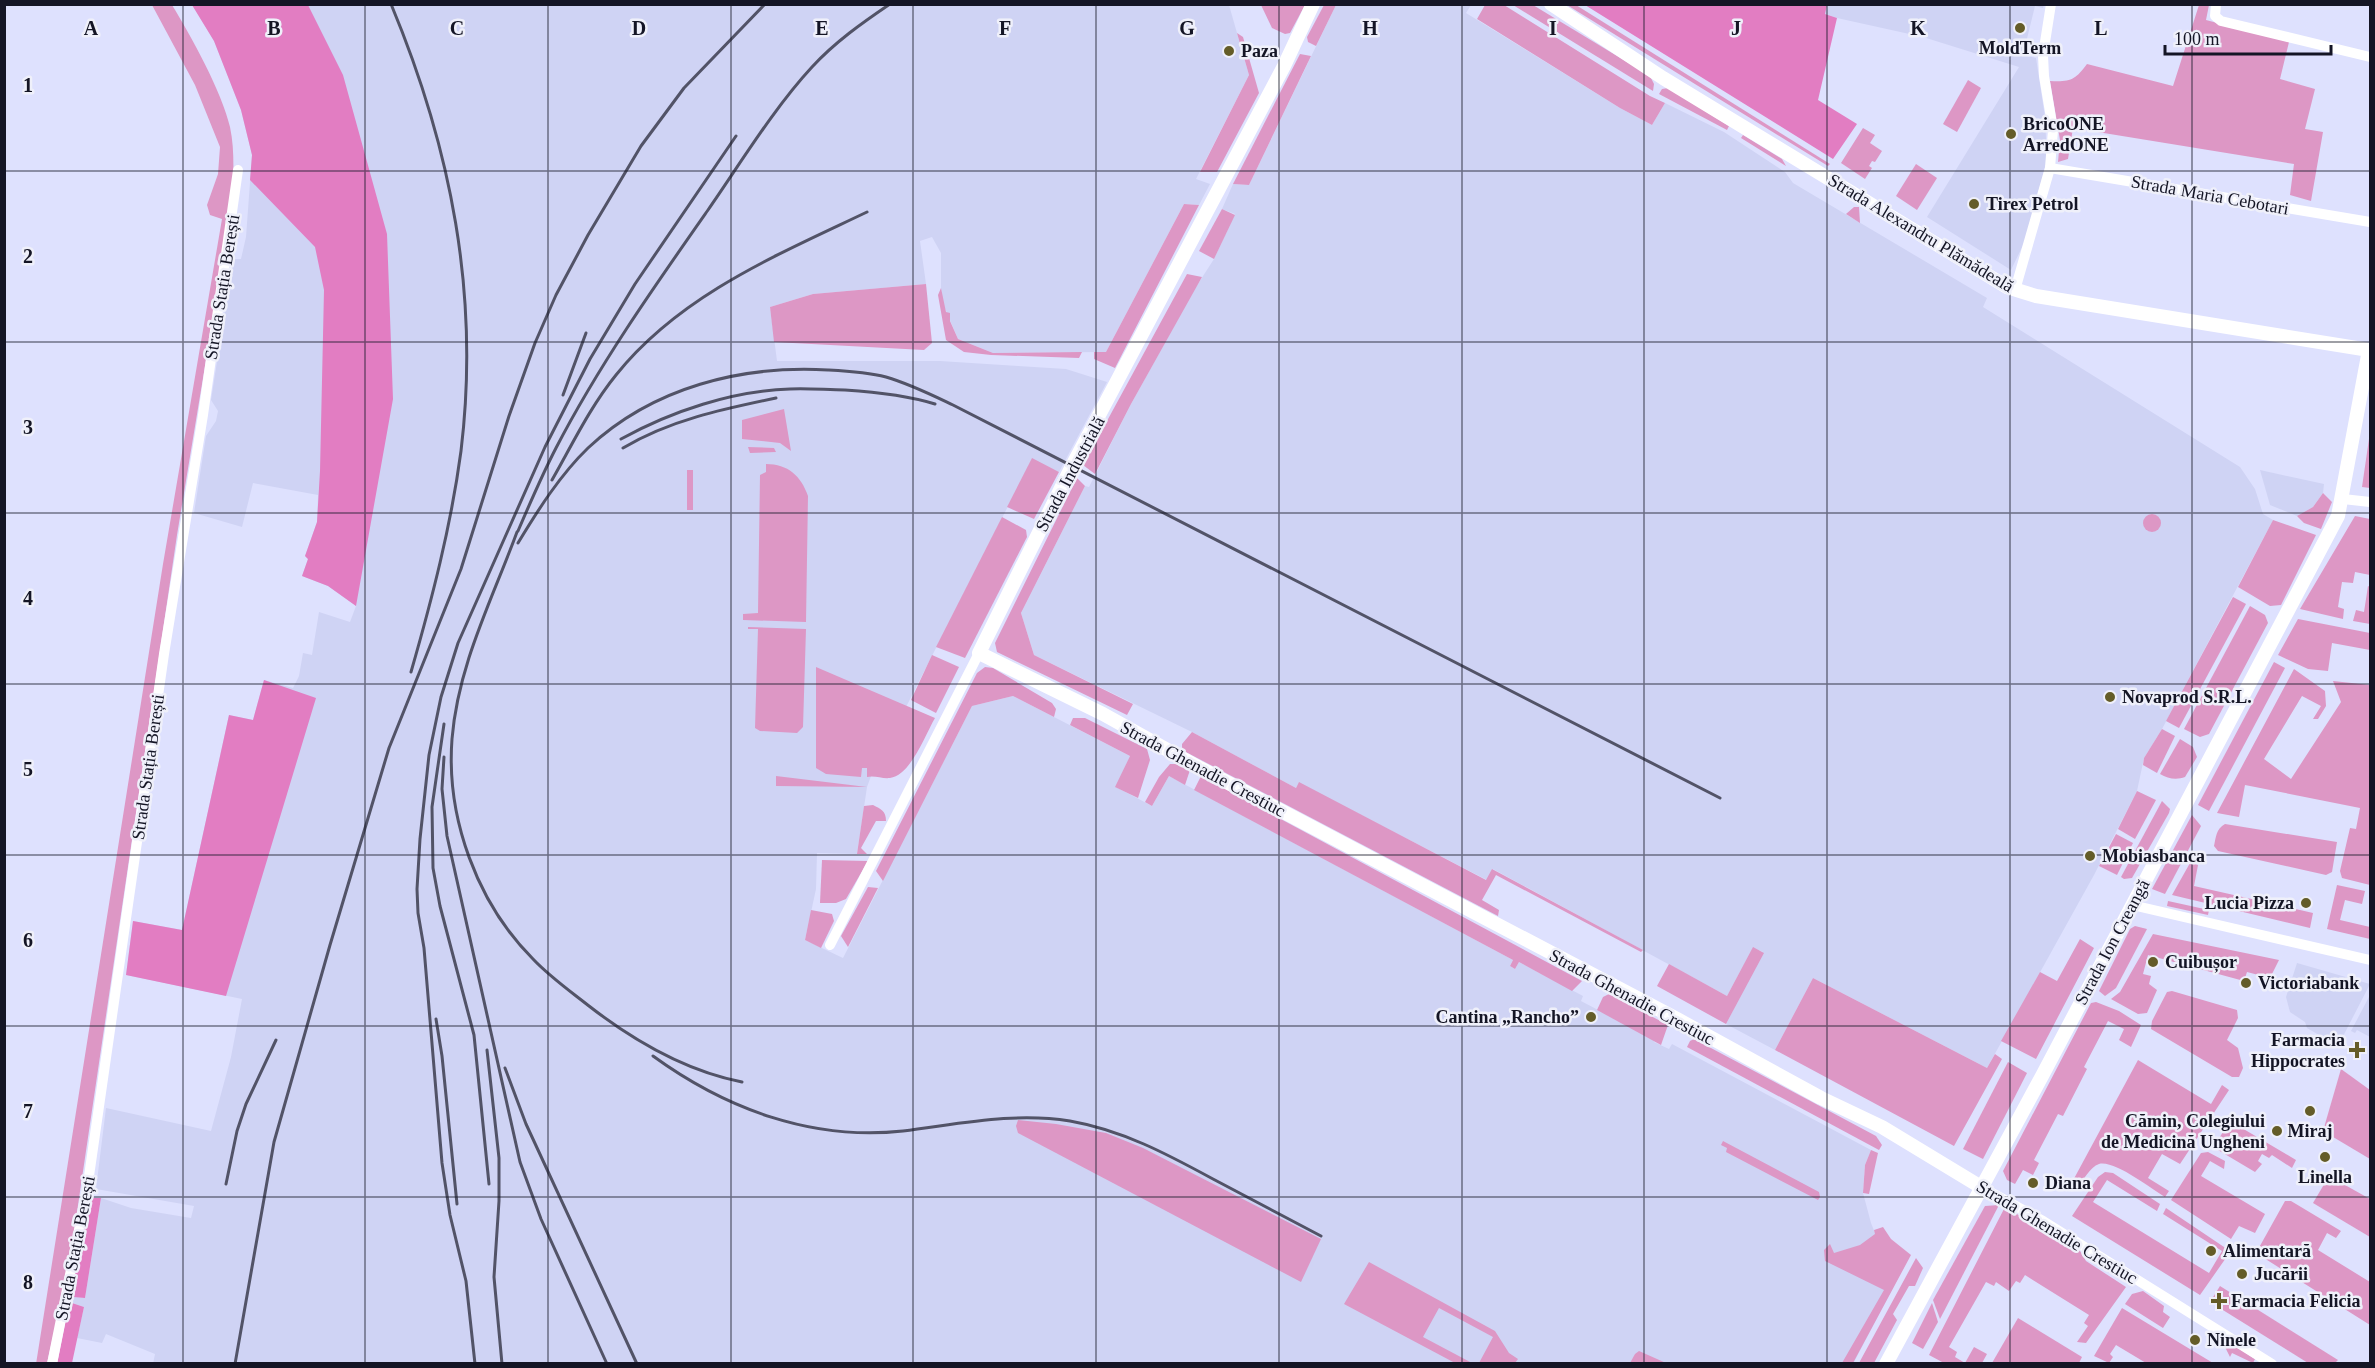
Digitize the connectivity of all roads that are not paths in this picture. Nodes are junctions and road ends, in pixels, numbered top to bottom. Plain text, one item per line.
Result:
1 (1313, 4) edge
2 (1551, 4) edge
3 (2051, 4) edge
4 (2216, 4) edge
5 (2370, 57) edge
6 (2050, 168) junction
7 (238, 170) dead end
8 (2370, 222) edge
9 (2015, 290) junction
10 (2370, 348) edge
11 (2343, 499) junction
12 (2370, 502) edge
13 (979, 653) junction
14 (2132, 905) junction
15 (830, 945) dead end
16 (2370, 960) edge
17 (1981, 1187) junction
18 (52, 1364) edge
19 (1886, 1364) edge
20 (2272, 1364) edge

1 - 13 street, Strada Industrială
2 - 9 street, Strada Alexandru Plămădeală
3 - 6 street
4 - 5 street
6 - 8 street, Strada Maria Cebotari
6 - 9 street
7 - 18 street, Strada Stația Berești
9 - 10 street, Strada Alexandru Plămădeală
10 - 11 street, Strada Ion Creangă
11 - 12 street
11 - 14 street, Strada Ion Creangă
13 - 15 street, Strada Industrială
13 - 17 street, Strada Ghenadie Crestiuc
14 - 16 street
14 - 17 street, Strada Ion Creangă
17 - 19 street, Strada Ion Creangă
17 - 20 street, Strada Ghenadie Crestiuc

